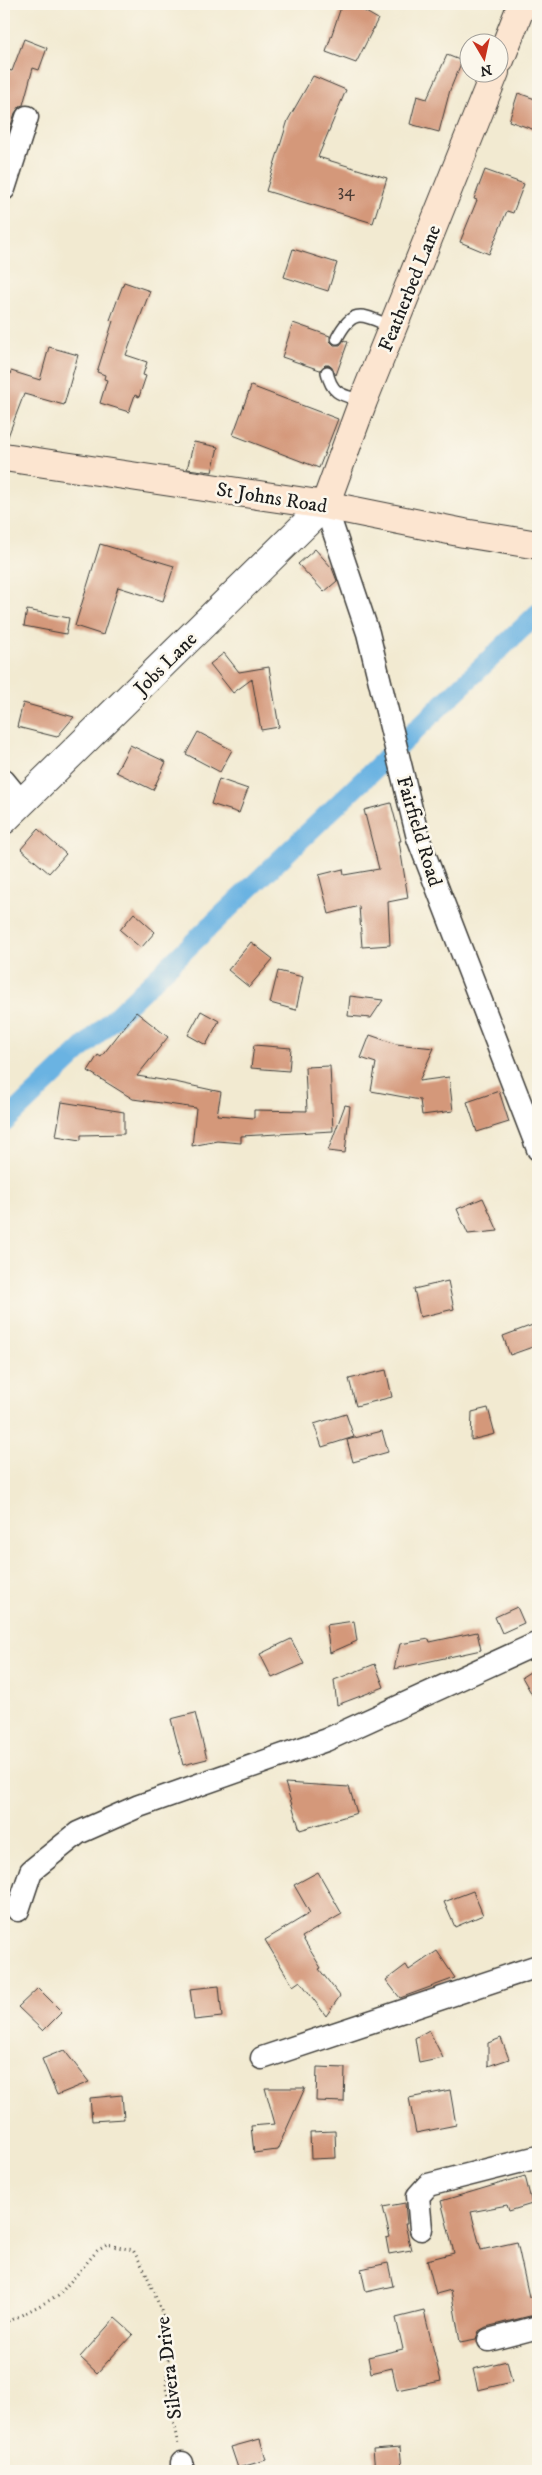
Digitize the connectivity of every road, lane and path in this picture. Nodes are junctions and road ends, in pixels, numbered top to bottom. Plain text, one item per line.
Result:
1 (522, 4) edge
2 (510, 35) edge
3 (491, 82) edge
4 (27, 117) dead end
5 (4, 189) edge
6 (393, 327) junction
7 (337, 338) dead end
8 (327, 372) dead end
9 (363, 401) junction
10 (4, 457) edge
11 (325, 505) junction
12 (538, 545) edge
13 (4, 781) edge
14 (13, 812) edge
15 (538, 1149) edge
16 (538, 1643) edge
17 (18, 1910) dead end
18 (538, 1966) edge
19 (262, 2058) dead end
20 (538, 2157) edge
21 (421, 2228) dead end
22 (4, 2324) edge
23 (538, 2327) edge
24 (490, 2340) dead end
25 (182, 2467) edge

1 - 2 main road
3 - 6 main road, Featherbed Lane
4 - 5 street
6 - 7 lane
6 - 9 main road, Featherbed Lane
8 - 9 lane
9 - 11 main road, Featherbed Lane
10 - 11 main road, St Johns Road
11 - 12 main road, St Johns Road
11 - 14 street, Jobs Lane
11 - 15 street, Fairfield Road
13 - 14 street
16 - 17 street
18 - 19 street
20 - 21 street
22 - 25 path, Silvera Drive
23 - 24 street

